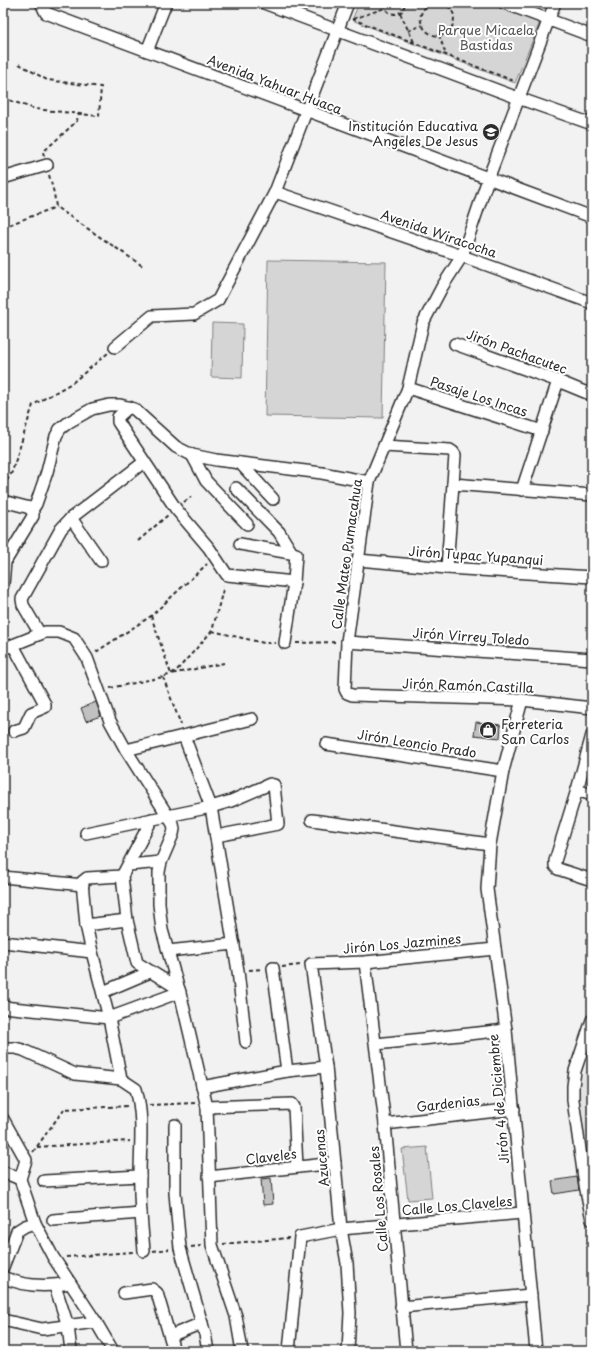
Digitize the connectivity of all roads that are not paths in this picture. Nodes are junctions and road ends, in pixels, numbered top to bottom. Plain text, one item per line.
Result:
1 (166, 3) edge
2 (264, 3) edge
3 (348, 3) edge
4 (555, 3) edge
5 (43, 4) edge
6 (500, 4) edge
7 (549, 20) junction
8 (338, 31) junction
9 (592, 36) edge
10 (147, 51) junction
11 (518, 98) junction
12 (306, 110) junction
13 (592, 124) edge
14 (47, 165) road end
15 (3, 178) edge
16 (488, 179) junction
17 (276, 192) junction
18 (592, 217) edge
19 (462, 256) junction
20 (592, 303) edge
21 (455, 344) dead end
22 (115, 347) road end
23 (558, 381) junction
24 (408, 388) junction
25 (592, 395) edge
26 (129, 407) junction
27 (542, 431) junction
28 (384, 446) junction
29 (192, 456) junction
30 (144, 462) junction
31 (240, 463) junction
32 (369, 482) junction
33 (454, 484) junction
34 (236, 488) dead end
35 (522, 490) junction
36 (592, 495) edge
37 (273, 499) dead end
38 (3, 501) edge
39 (30, 508) junction
40 (71, 518) junction
41 (247, 524) dead end
42 (240, 544) dead end
43 (292, 553) junction
44 (358, 560) junction
45 (102, 561) dead end
46 (447, 568) junction
47 (592, 577) edge
48 (294, 582) junction
49 (3, 585) edge
50 (40, 634) junction
51 (347, 642) junction
52 (284, 643) dead end
53 (8, 647) edge
54 (592, 659) edge
55 (345, 689) joint
56 (522, 700) junction
57 (592, 708) edge
58 (252, 719) dead end
59 (14, 731) dead end
60 (592, 735) edge
61 (184, 736) junction
62 (326, 744) dead end
63 (126, 750) junction
64 (504, 770) junction
65 (577, 790) junction
66 (592, 794) edge
67 (211, 806) junction
68 (168, 816) junction
69 (152, 819) junction
70 (312, 820) dead end
71 (86, 833) dead end
72 (216, 836) junction
73 (490, 844) junction
74 (161, 862) junction
75 (129, 865) junction
76 (122, 876) junction
77 (3, 877) edge
78 (592, 880) edge
79 (83, 885) junction
80 (127, 920) junction
81 (86, 925) junction
82 (3, 942) edge
83 (234, 944) junction
84 (495, 949) junction
85 (168, 951) junction
86 (92, 952) junction
87 (365, 962) junction
88 (311, 964) joint
89 (273, 968) dead end
90 (150, 972) junction
91 (179, 991) junction
92 (102, 992) junction
93 (3, 1007) edge
94 (109, 1018) junction
95 (592, 1020) edge
96 (506, 1030) junction
97 (246, 1042) dead end
98 (376, 1044) junction
99 (3, 1048) edge
100 (326, 1066) junction
101 (287, 1072) junction
102 (121, 1079) junction
103 (202, 1087) junction
104 (207, 1107) junction
105 (514, 1109) junction
106 (3, 1119) edge
107 (385, 1124) junction
108 (175, 1125) dead end
109 (335, 1163) junction
110 (297, 1166) junction
111 (3, 1172) edge
112 (140, 1176) junction
113 (209, 1177) junction
114 (20, 1179) junction
115 (44, 1181) dead end
116 (589, 1184) edge
117 (141, 1213) junction
118 (522, 1213) junction
119 (53, 1220) dead end
120 (592, 1220) edge
121 (35, 1223) junction
122 (395, 1224) junction
123 (341, 1229) junction
124 (144, 1252) dead end
125 (3, 1267) edge
126 (3, 1277) edge
127 (70, 1283) junction
128 (55, 1286) junction
129 (124, 1293) dead end
130 (531, 1295) junction
131 (402, 1306) junction
132 (3, 1320) edge
133 (96, 1322) junction
134 (202, 1323) junction
135 (68, 1326) junction
136 (170, 1336) junction
137 (71, 1351) edge
138 (113, 1351) edge
139 (174, 1351) edge
140 (208, 1351) edge
141 (242, 1351) edge
142 (289, 1351) edge
143 (348, 1351) edge
144 (406, 1351) edge
145 (536, 1351) edge

1 - 10 street
2 - 8 street
3 - 8 street
4 - 7 street, Calle Mateo Pumacahua
5 - 10 street, Avenida Yahuar Huaca
6 - 7 street
7 - 9 street
7 - 11 street, Calle Mateo Pumacahua
8 - 11 street
8 - 12 street
10 - 12 street, Avenida Yahuar Huaca
11 - 13 street
11 - 16 street, Calle Mateo Pumacahua
12 - 16 street, Avenida Yahuar Huaca
12 - 17 street
14 - 15 street
16 - 18 street, Avenida Yahuar Huaca
16 - 19 street, Calle Mateo Pumacahua
17 - 19 street, Avenida Wiracocha
17 - 22 street
19 - 20 street, Avenida Wiracocha
19 - 24 street, Calle Mateo Pumacahua
21 - 23 street, Jirón Pachacutec
23 - 25 street, Jirón Pachacutec
23 - 27 street
24 - 27 street, Pasaje Los Incas
24 - 28 street, Calle Mateo Pumacahua
26 - 29 street
26 - 30 street
26 - 39 street
27 - 35 street
28 - 32 street, Calle Mateo Pumacahua
28 - 33 street
29 - 31 street
29 - 41 street
30 - 40 street
30 - 48 street
31 - 32 street
31 - 37 street
32 - 44 street, Calle Mateo Pumacahua
33 - 35 street
33 - 46 street
34 - 43 street
35 - 36 street
38 - 39 street
39 - 49 street
40 - 45 street
40 - 50 street
42 - 43 street
43 - 48 street
44 - 46 street, Jirón Tupac Yupanqui
44 - 51 street, Calle Mateo Pumacahua
46 - 47 street, Jirón Tupac Yupanqui
48 - 52 street
50 - 53 street
50 - 63 street
51 - 54 street, Jirón Virrey Toledo
51 - 55 street, Calle Mateo Pumacahua
53 - 59 street
55 - 56 street, Jirón Ramón Castilla
56 - 57 street, Jirón Ramón Castilla
56 - 64 street, Jirón 4 de Diciembre
58 - 61 street
60 - 65 street
61 - 63 street
61 - 67 street
62 - 64 street, Jirón Leoncio Prado
63 - 68 street
64 - 73 street, Jirón 4 de Diciembre
65 - 66 street
65 - 78 street
67 - 68 street
67 - 72 street
67 - 72 street
68 - 69 street
68 - 74 street
69 - 71 street
69 - 75 street
70 - 73 street
72 - 83 street
73 - 84 street, Jirón 4 de Diciembre
74 - 75 street
74 - 85 street
75 - 76 street
76 - 79 street
76 - 80 street
77 - 79 street
79 - 81 street
80 - 81 street
80 - 90 street
81 - 86 street
82 - 86 street
83 - 85 street
83 - 97 street
84 - 87 street, Jirón Los Jazmines
84 - 96 street, Jirón 4 de Diciembre
85 - 91 street
86 - 92 street
87 - 88 street, Jirón Los Jazmines
87 - 98 street, Calle Los Rosales
88 - 100 street, Azucenas
89 - 101 street
90 - 91 street
90 - 92 street
91 - 94 street
91 - 103 street
92 - 94 street
93 - 94 street
94 - 102 street
95 - 116 street
96 - 98 street
96 - 105 street, Jirón 4 de Diciembre
98 - 107 street, Calle Los Rosales
99 - 102 street
100 - 101 street
100 - 109 street, Azucenas
101 - 103 street
102 - 112 street
103 - 104 street
104 - 110 street
104 - 113 street
105 - 107 street, Gardenias
105 - 118 street, Jirón 4 de Diciembre
106 - 114 street
107 - 122 street, Calle Los Rosales
108 - 134 street
109 - 110 street, Claveles
109 - 123 street, Azucenas
110 - 113 street, Claveles
111 - 114 street
112 - 115 street
112 - 117 street
113 - 141 street
114 - 121 street
116 - 120 street
117 - 119 street
117 - 124 street
118 - 122 street, Calle Los Claveles
118 - 130 street, Jirón 4 de Diciembre
121 - 125 street
121 - 127 street
122 - 123 street, Calle Los Claveles
122 - 131 street, Calle Los Rosales
123 - 142 street, Calle Los Claveles
123 - 143 street, Azucenas
126 - 128 street
127 - 128 street
127 - 133 street
128 - 135 street
129 - 136 street
130 - 131 street
130 - 145 street, Jirón 4 de Diciembre
131 - 144 street, Calle Los Rosales
132 - 135 street
133 - 135 street
133 - 138 street
134 - 136 street
134 - 140 street
135 - 137 street
136 - 139 street

